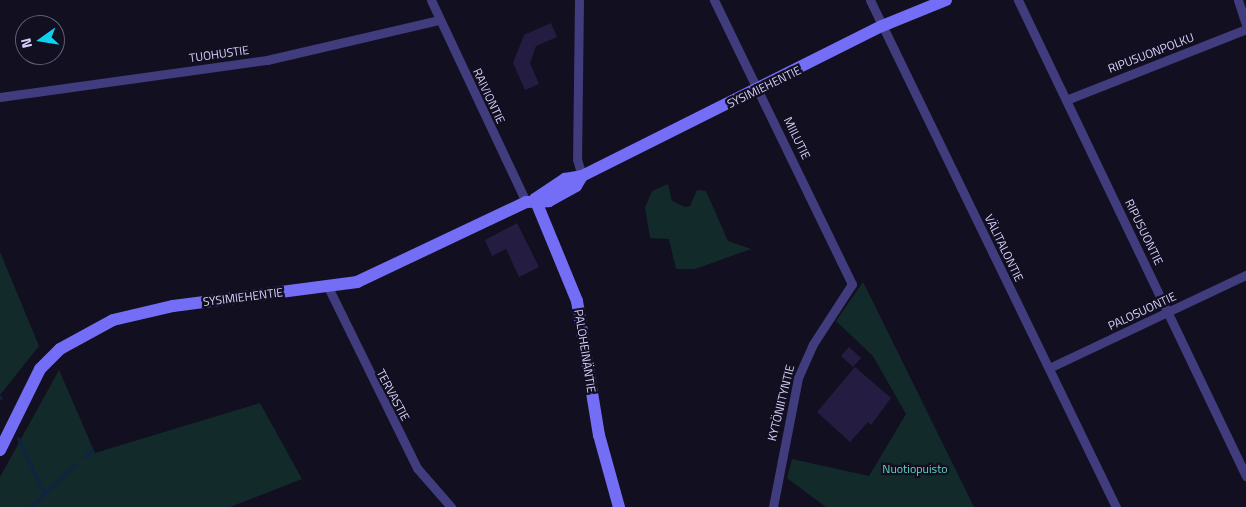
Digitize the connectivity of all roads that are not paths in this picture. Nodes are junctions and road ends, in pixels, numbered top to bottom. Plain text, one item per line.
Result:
1 (431, 0) edge
2 (579, 0) edge
3 (714, 0) edge
4 (870, 0) edge
5 (946, 0) edge
6 (1018, 0) edge
7 (1238, 0) edge
8 (439, 20) junction
9 (1246, 24) edge
10 (882, 26) junction
11 (1246, 29) edge
12 (760, 90) junction
13 (0, 97) edge
14 (1066, 100) junction
15 (582, 176) junction
16 (531, 201) junction
17 (1246, 275) edge
18 (328, 287) junction
19 (852, 289) joint
20 (1169, 312) junction
21 (1048, 368) junction
22 (0, 450) edge
23 (1246, 476) edge
24 (451, 507) edge
25 (619, 507) edge
26 (773, 507) edge
27 (1116, 507) edge

1 - 8 street, RAIVIONTIE
2 - 15 street
3 - 12 street, MIILUTIE
4 - 10 street, VÄLITALONTIE
5 - 10 street, SYSIMIEHENTIE
6 - 14 street, RIPUSUONTIE
7 - 9 street
8 - 13 street, TUOHUSTIE
8 - 16 street, RAIVIONTIE
10 - 12 street, SYSIMIEHENTIE
10 - 21 street, VÄLITALONTIE
11 - 14 street, RIPUSUONPOLKU
12 - 15 street, SYSIMIEHENTIE
12 - 19 street, MIILUTIE
14 - 20 street, RIPUSUONTIE
15 - 16 street, SYSIMIEHENTIE
16 - 18 street, SYSIMIEHENTIE
16 - 25 street, PALOHEINÄNTIE
17 - 20 street, PALOSUONTIE
18 - 22 street, SYSIMIEHENTIE
18 - 24 street, TERVASTIE
19 - 26 street, KYTÖNIITYNTIE
20 - 21 street, PALOSUONTIE
20 - 23 street, RIPUSUONTIE
21 - 27 street, VÄLITALONTIE

